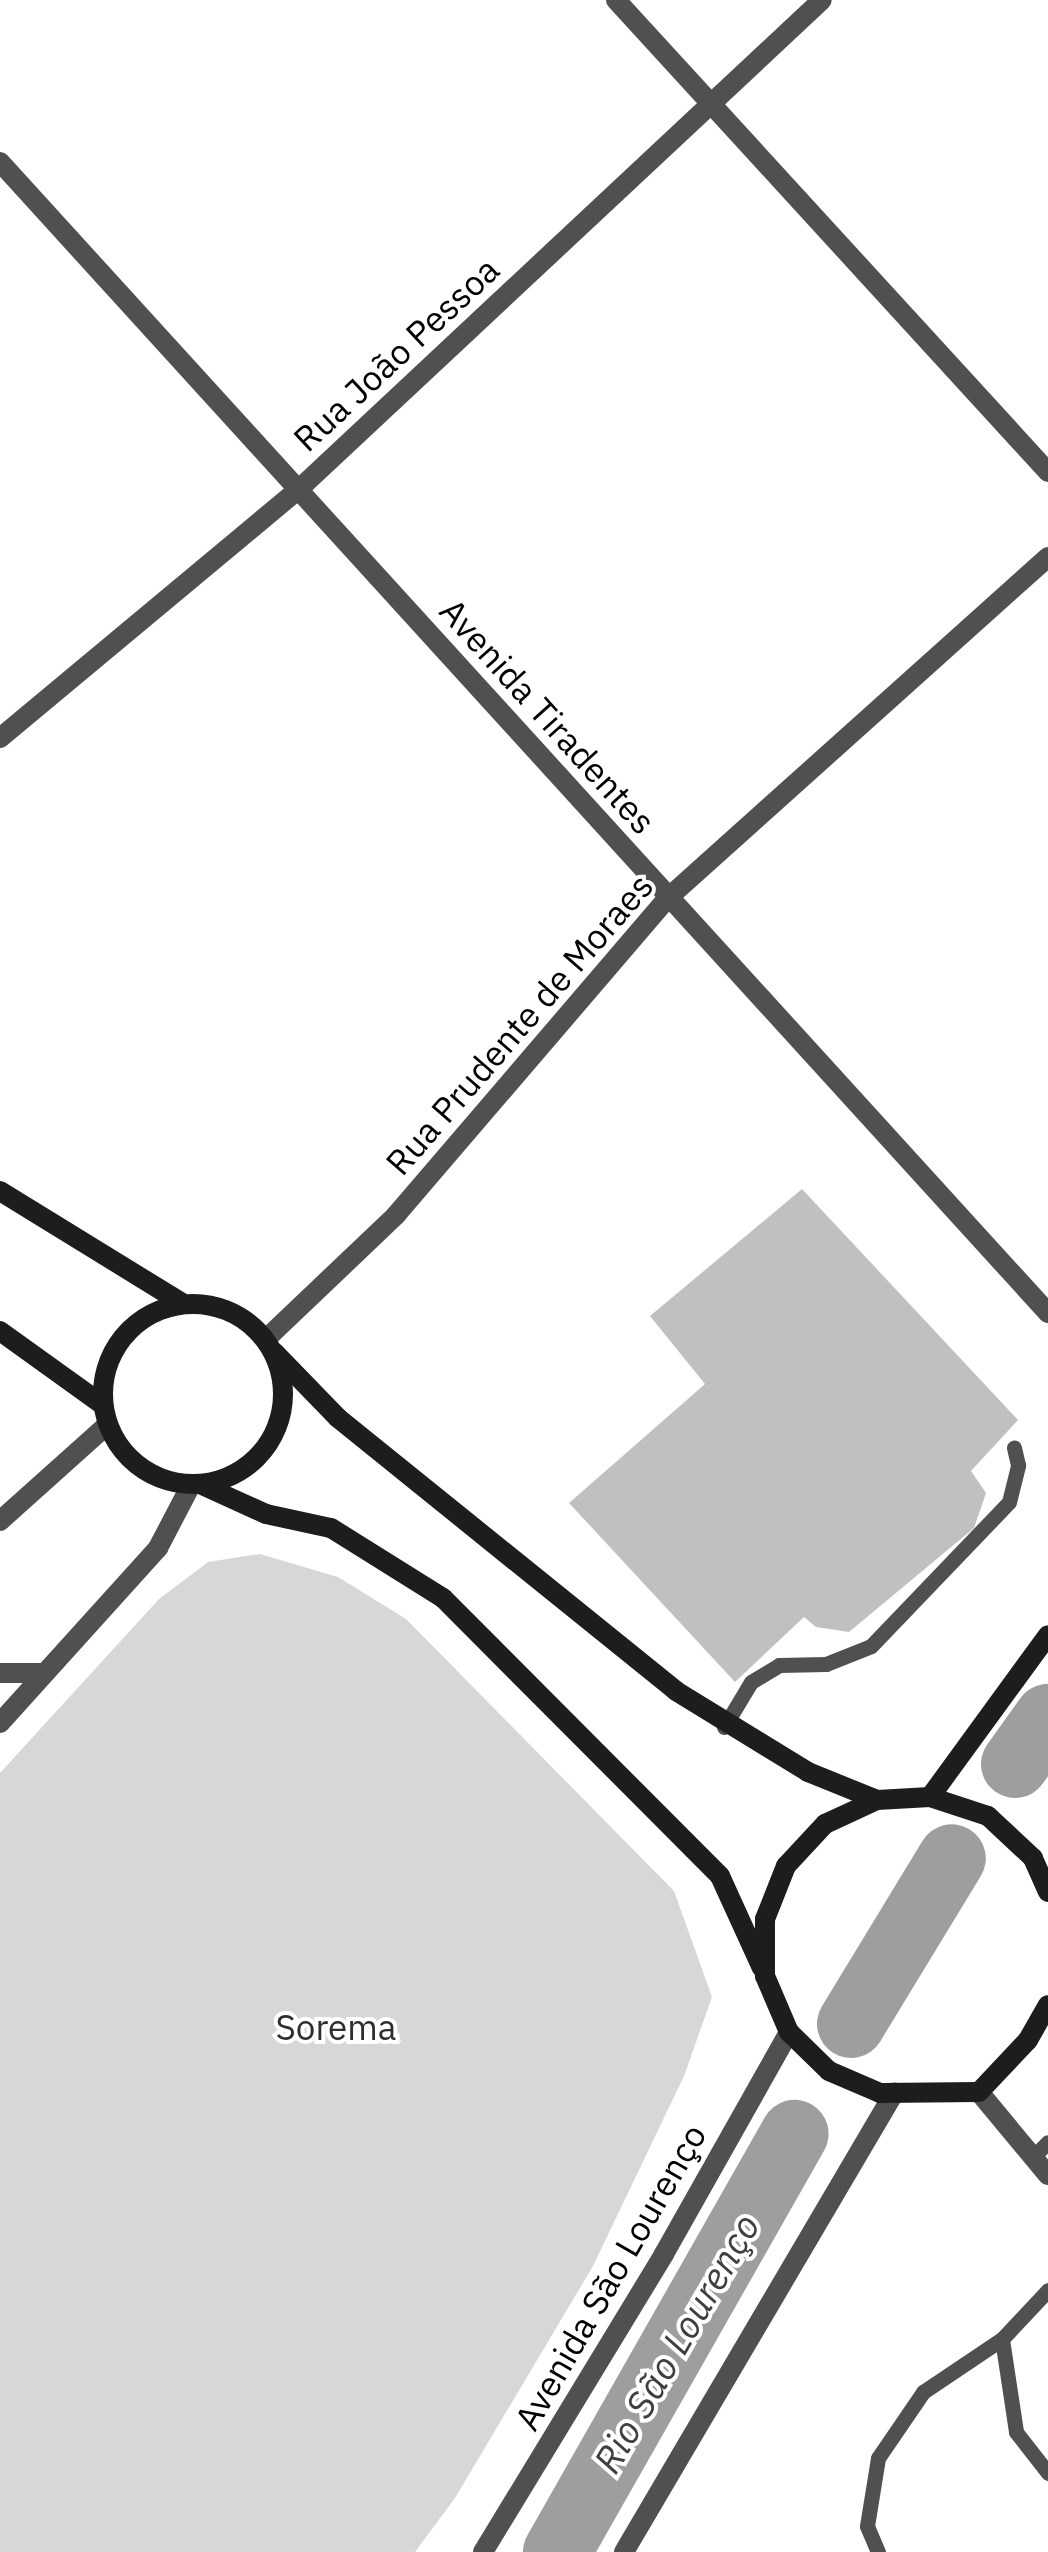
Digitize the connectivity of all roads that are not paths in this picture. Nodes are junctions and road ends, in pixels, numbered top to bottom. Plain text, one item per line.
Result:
1 (616, 0) edge
2 (822, 0) edge
3 (710, 103) junction
4 (0, 162) edge
5 (1048, 472) edge
6 (298, 490) junction
7 (1048, 556) edge
8 (0, 738) edge
9 (670, 897) junction
10 (0, 1191) edge
11 (182, 1303) junction
12 (1048, 1312) edge
13 (0, 1330) edge
14 (270, 1345) junction
15 (105, 1415) junction
16 (1014, 1447) dead end
17 (196, 1485) junction
18 (0, 1521) edge
19 (1048, 1635) edge
20 (0, 1673) edge
21 (44, 1673) junction
22 (0, 1723) edge
23 (724, 1727) junction
24 (930, 1797) junction
25 (877, 1800) junction
26 (1048, 1892) edge
27 (765, 1976) junction
28 (1048, 2005) edge
29 (789, 2032) junction
30 (980, 2092) junction
31 (894, 2093) junction
32 (1040, 2149) edge
33 (1048, 2175) edge
34 (1048, 2290) edge
35 (1002, 2340) junction
36 (1048, 2473) edge
37 (483, 2552) edge
38 (624, 2552) edge
39 (878, 2552) edge

1 - 3 street
2 - 3 street, Rua João Pessoa
3 - 5 street
3 - 6 street, Rua João Pessoa
4 - 6 street, Avenida Tiradentes
6 - 8 street, Rua João Pessoa
6 - 9 street, Avenida Tiradentes
7 - 9 street, Rua Prudente de Moraes
9 - 12 street, Avenida Tiradentes
9 - 14 street, Rua Prudente de Moraes
10 - 11 main road
11 - 14 main road
11 - 15 main road
13 - 15 main road
14 - 17 main road
14 - 23 main road
15 - 17 main road
15 - 18 street
16 - 23 lane
17 - 21 street
17 - 27 main road
19 - 24 main road
20 - 21 street
21 - 22 street
23 - 25 main road
24 - 25 main road
24 - 26 main road
25 - 27 main road
27 - 29 main road
28 - 30 main road
29 - 31 main road
29 - 37 street, Avenida São Lourenço
30 - 31 main road
30 - 32 street
31 - 38 street
32 - 33 street
34 - 35 lane
35 - 36 lane
35 - 39 lane

